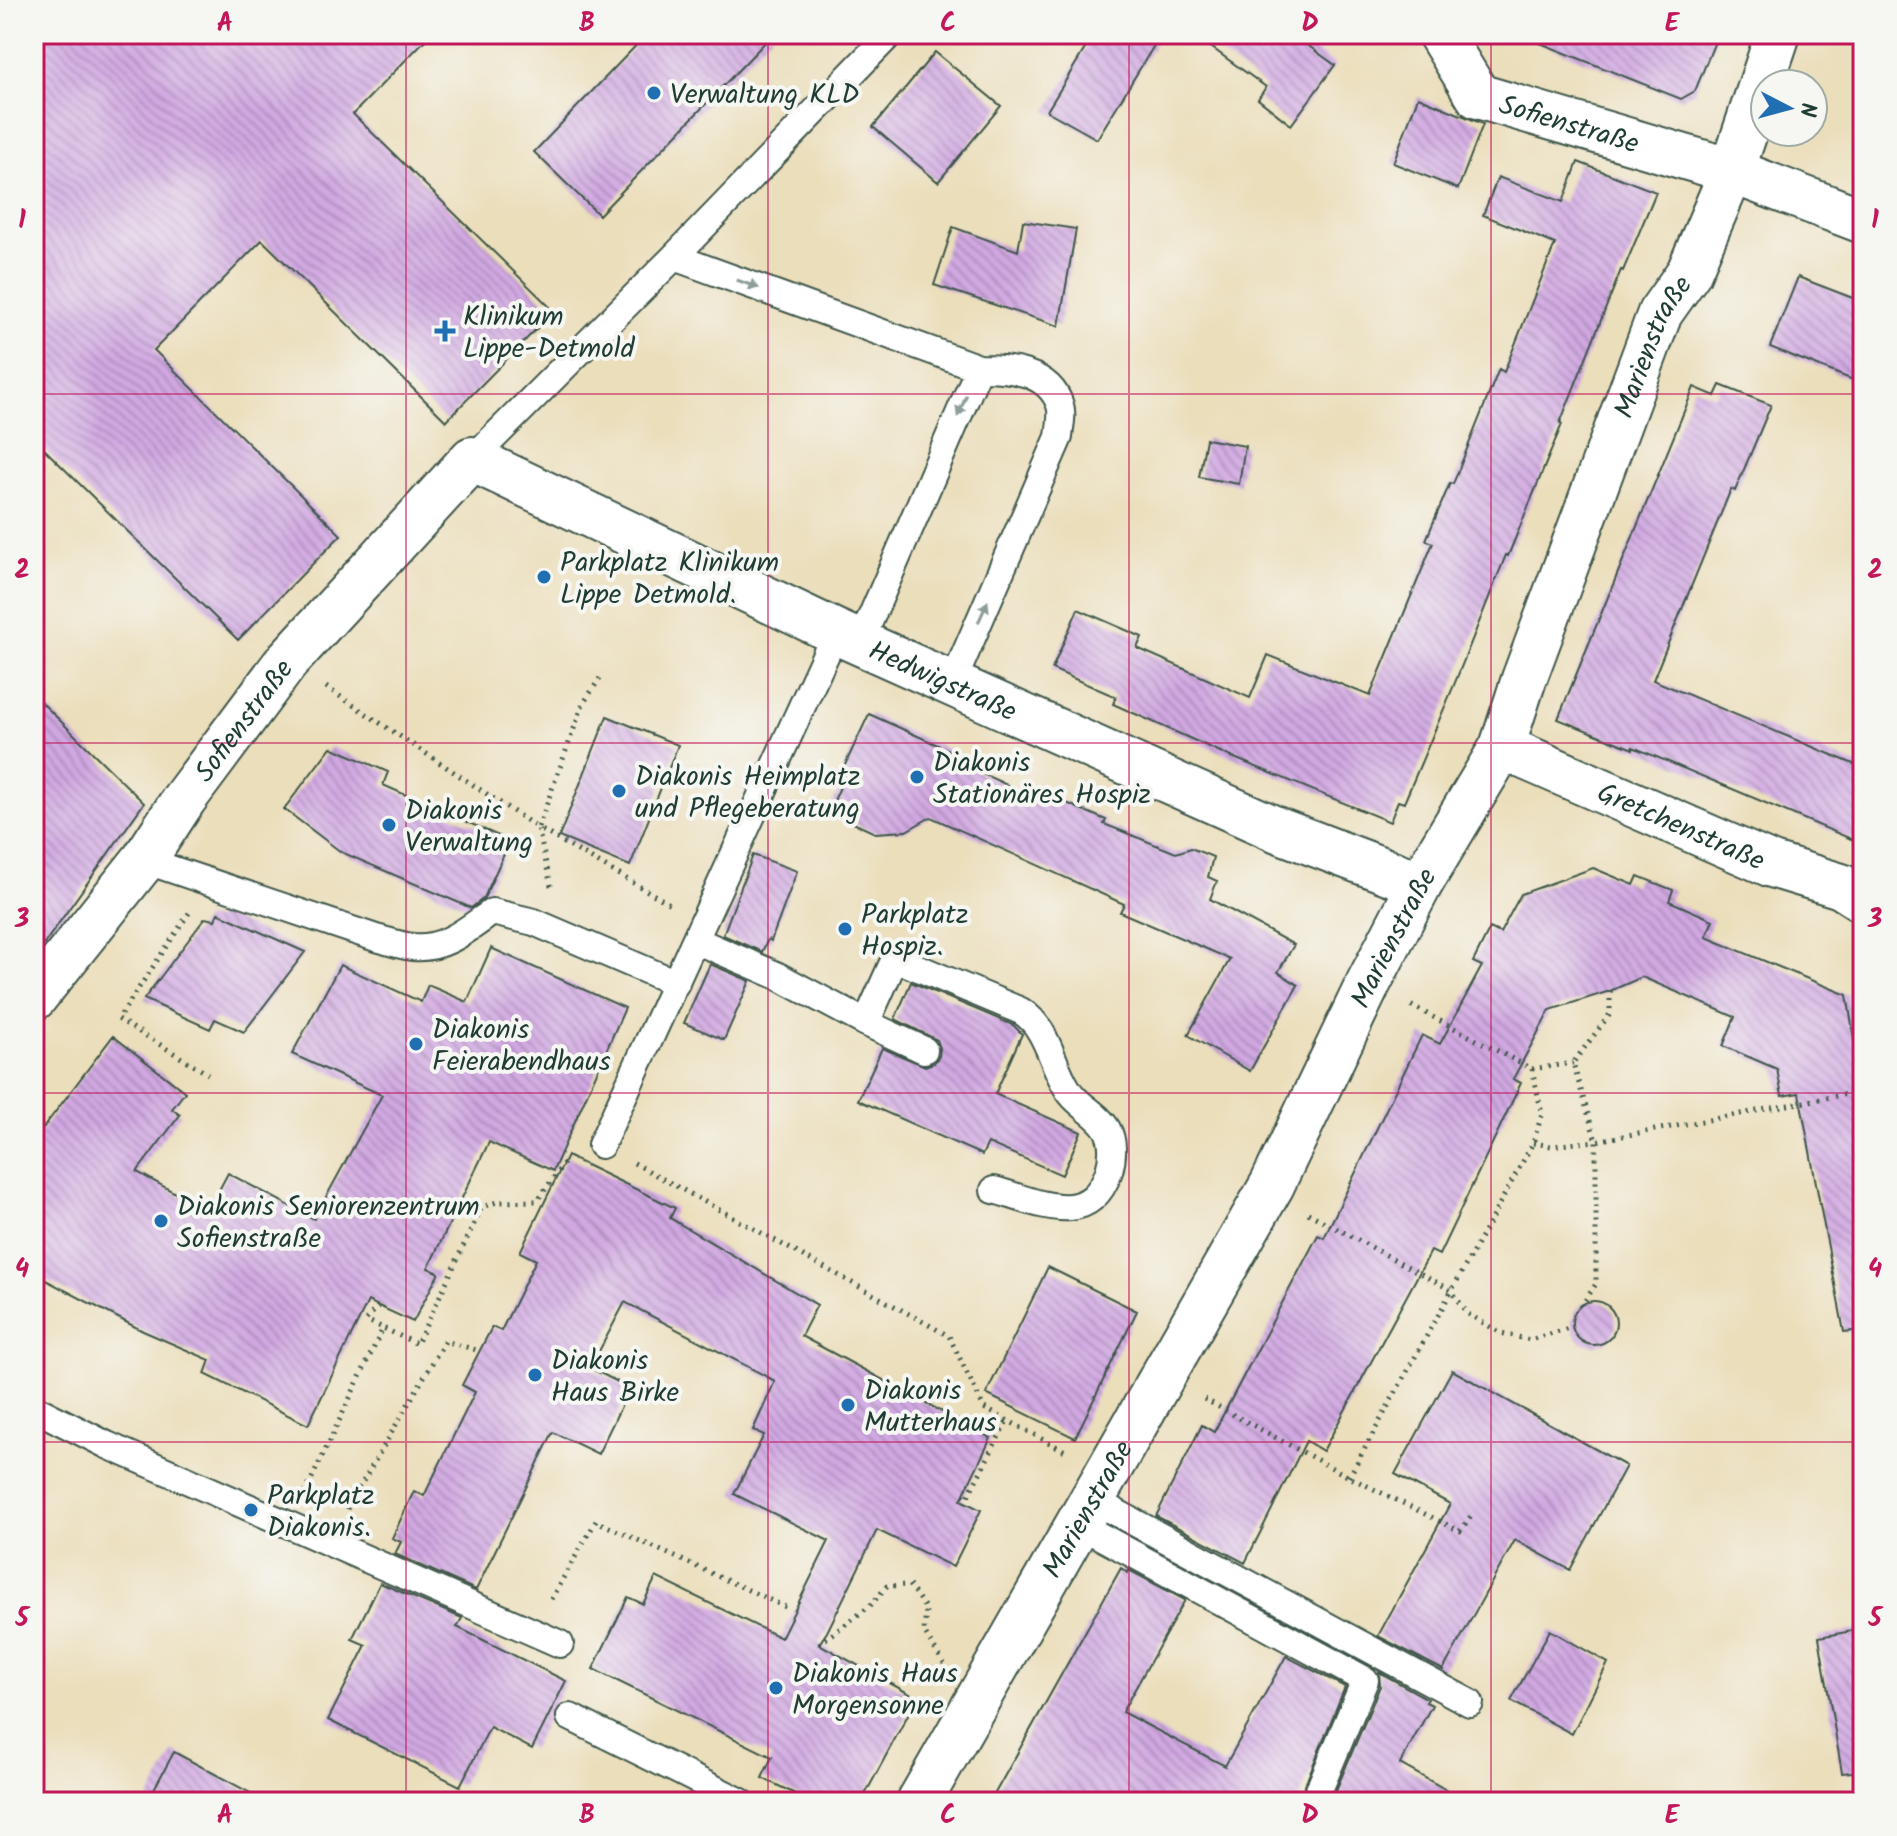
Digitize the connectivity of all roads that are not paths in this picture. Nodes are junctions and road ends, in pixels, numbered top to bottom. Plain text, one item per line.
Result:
1 (889, 34) edge
2 (1440, 34) edge
3 (1778, 34) edge
4 (1732, 171) junction
5 (1863, 221) edge
6 (674, 257) junction
7 (979, 368) junction
8 (472, 459) junction
9 (848, 638) junction
10 (952, 684) junction
11 (1502, 747) junction
12 (144, 860) junction
13 (1420, 884) junction
14 (1863, 900) edge
15 (695, 940) junction
16 (676, 983) junction
17 (34, 998) edge
18 (866, 1023) junction
19 (924, 1050) dead end
20 (601, 1145) road end
21 (994, 1190) dead end
22 (34, 1408) edge
23 (1091, 1499) junction
24 (560, 1644) dead end
25 (1470, 1703) dead end
26 (570, 1717) dead end
27 (741, 1802) edge
28 (919, 1802) edge
29 (1314, 1802) edge

1 - 6 lane
2 - 4 street, Sofienstraße
3 - 4 street, Marienstraße
4 - 5 street, Sofienstraße
4 - 11 street, Marienstraße
6 -> 7 lane
6 - 8 lane
7 -> 9 lane
10 -> 7 lane
8 - 9 street, Hedwigstraße
8 - 12 street, Sofienstraße
9 - 10 street, Hedwigstraße
9 - 15 lane
10 - 13 street, Hedwigstraße
11 - 13 street, Marienstraße
11 - 14 street, Gretchenstraße
12 - 16 lane
12 - 17 street, Sofienstraße
13 - 23 street, Marienstraße
15 - 16 lane
15 - 18 lane
16 - 20 lane
18 - 19 lane
18 - 21 lane
22 - 24 lane
23 - 25 lane
23 - 28 street, Marienstraße
23 - 29 lane
26 - 27 lane

